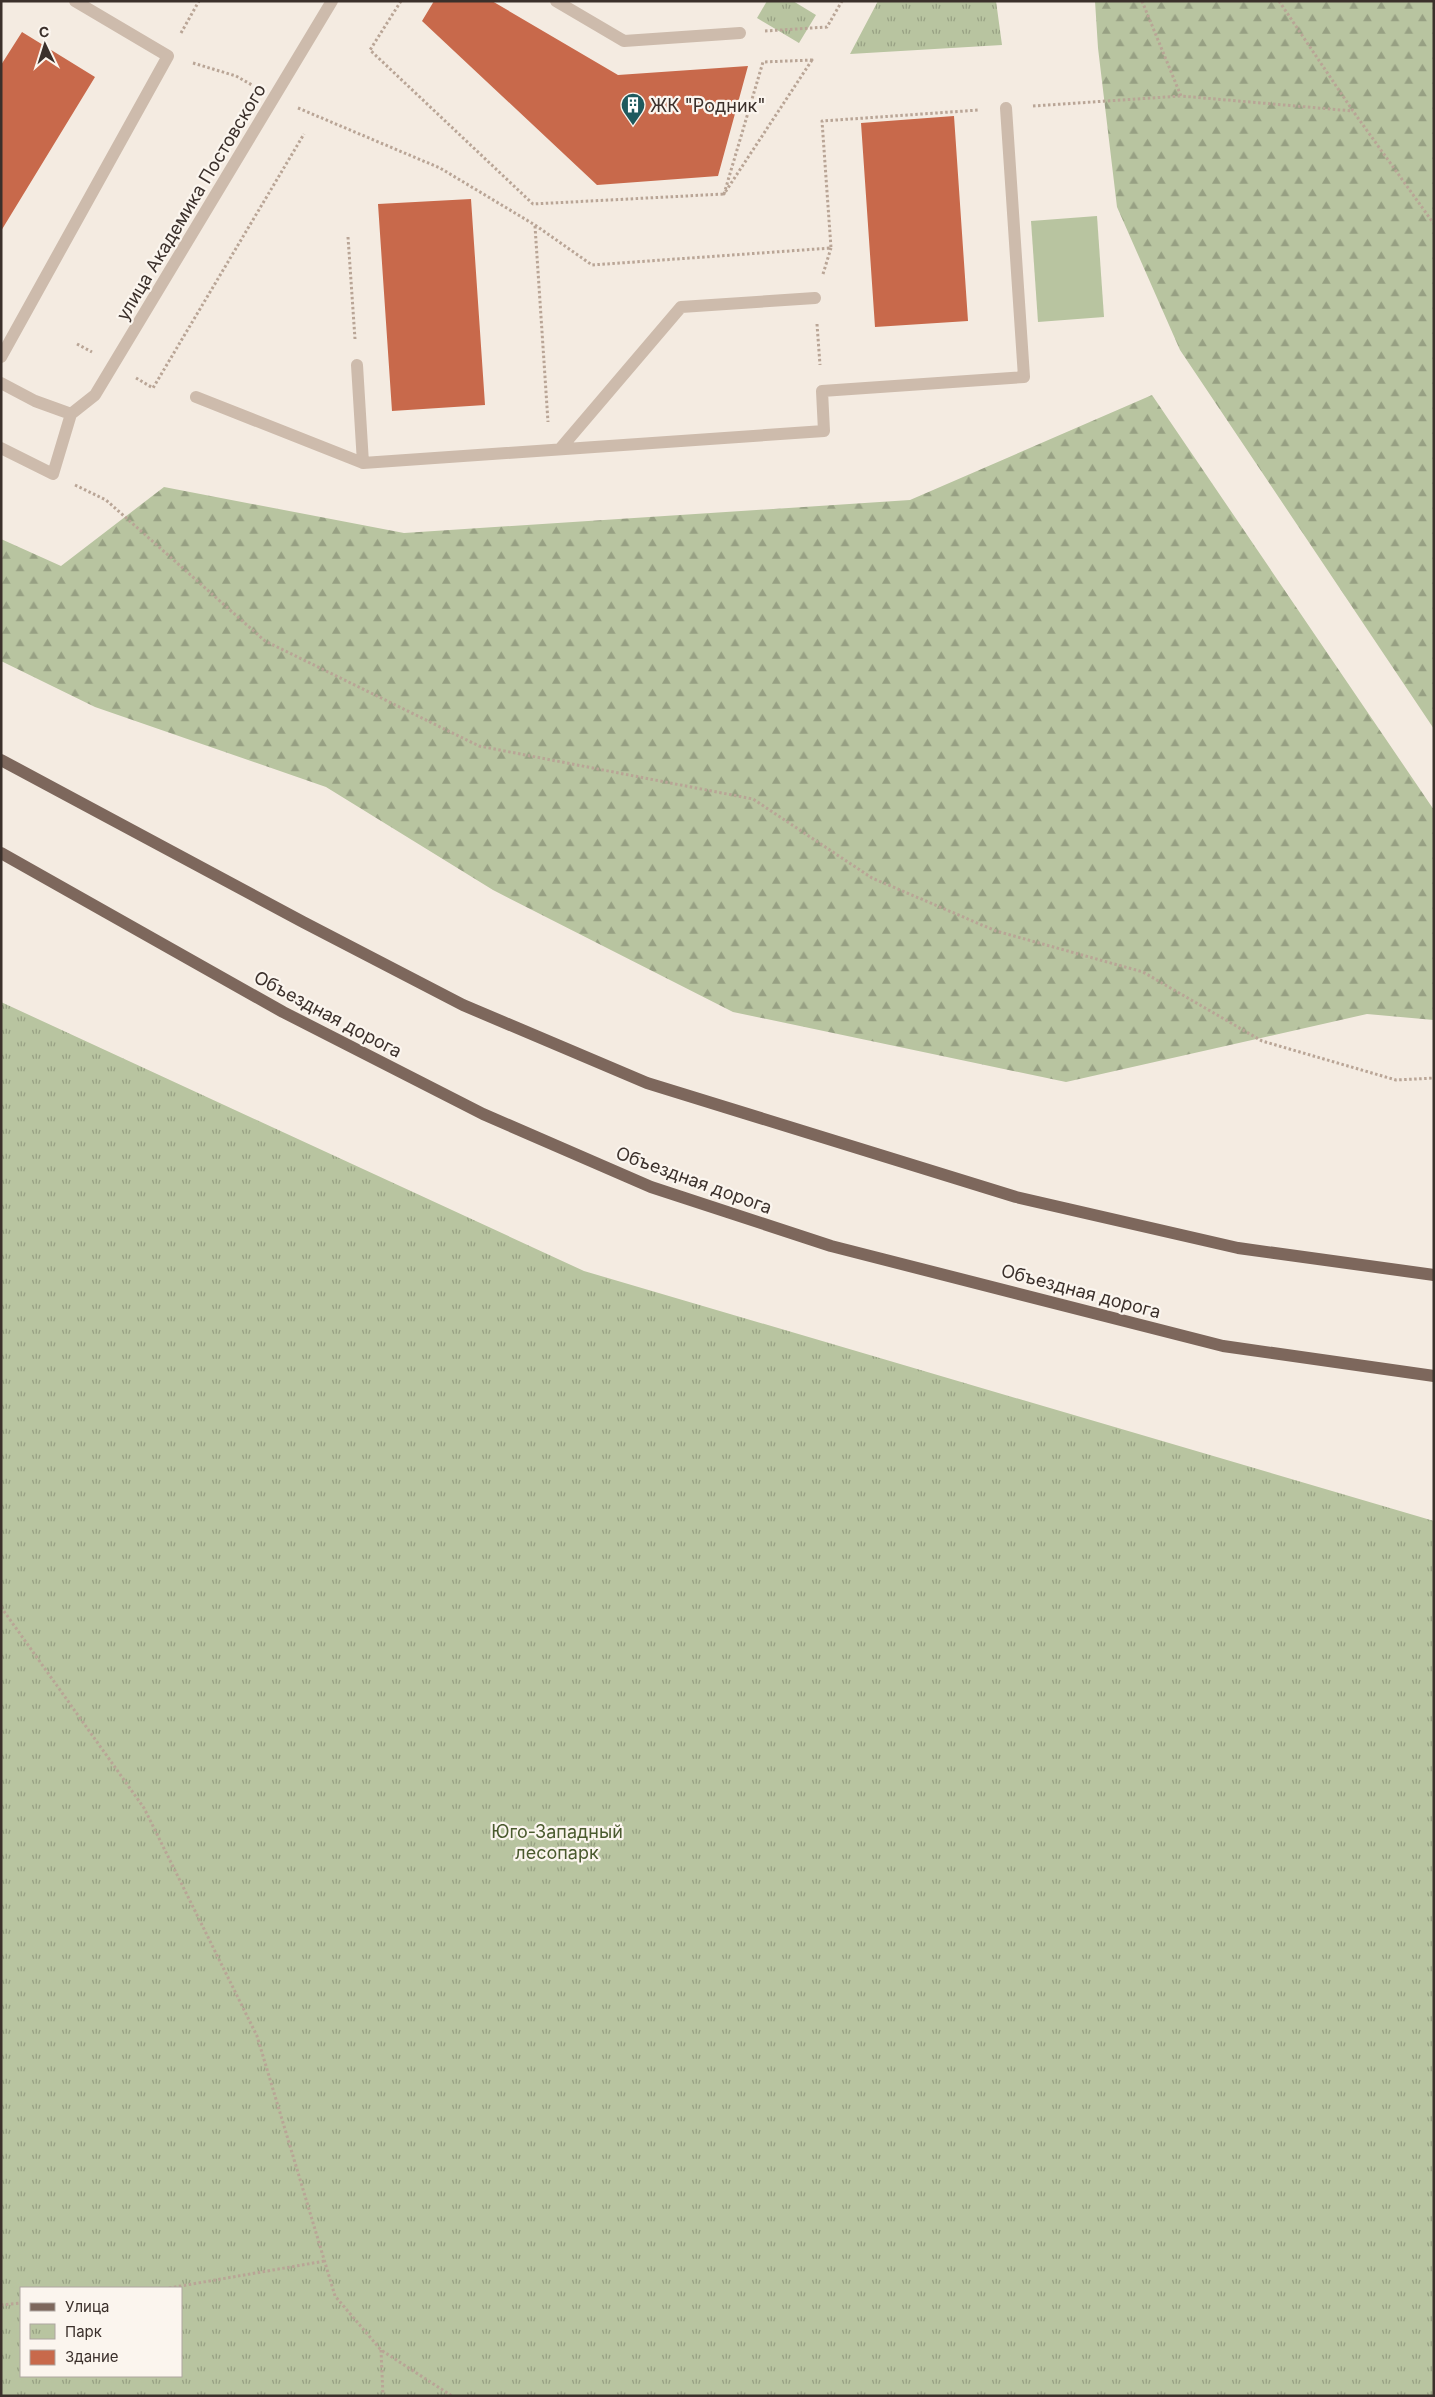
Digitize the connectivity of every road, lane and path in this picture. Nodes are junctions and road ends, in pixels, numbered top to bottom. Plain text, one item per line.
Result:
1 (74, 1) edge
2 (199, 1) edge
3 (332, 1) edge
4 (401, 1) edge
5 (556, 1) edge
6 (842, 1) edge
7 (1142, 1) edge
8 (1279, 1) edge
9 (740, 33) joint
10 (168, 56) junction
11 (1182, 96) junction
12 (274, 98) junction
13 (1006, 108) junction
14 (1353, 111) junction
15 (304, 134) dead end
16 (724, 194) junction
17 (1434, 224) edge
18 (534, 225) junction
19 (348, 237) dead end
20 (815, 298) dead end
21 (77, 344) dead end
22 (1, 357) edge
23 (113, 365) junction
24 (357, 365) joint
25 (1, 383) edge
26 (196, 397) dead end
27 (71, 414) junction
28 (1, 448) edge
29 (555, 450) junction
30 (363, 462) junction
31 (53, 474) junction
32 (1, 760) edge
33 (1, 853) edge
34 (1434, 1078) edge
35 (1434, 1275) edge
36 (1434, 1376) edge
37 (1, 1607) edge
38 (325, 2261) junction
39 (175, 2287) edge
40 (20, 2303) edge
41 (1, 2305) edge
42 (381, 2350) junction
43 (383, 2396) edge
44 (452, 2396) edge

1 - 10 street
2 - 10 path
3 - 12 street, улица Академика Постовского
4 - 16 path
5 - 9 street
6 - 9 path
7 - 11 path
8 - 14 path
10 - 12 path
10 - 22 street
11 - 13 path
11 - 14 path
12 - 18 path
12 - 23 street, улица Академика Постовского
13 - 18 path
13 - 29 street
14 - 17 path
15 - 23 path
16 - 16 path
18 - 29 path
19 - 24 path
20 - 29 street
21 - 23 path
23 - 27 street, улица Академика Постовского
24 - 30 street
25 - 27 street
26 - 30 street
27 - 31 street
28 - 31 street
29 - 30 street
31 - 34 path
32 - 35 main road
33 - 36 main road, Объездная дорога
37 - 38 path
38 - 39 path
38 - 42 path
40 - 41 path
42 - 43 path
42 - 44 path

